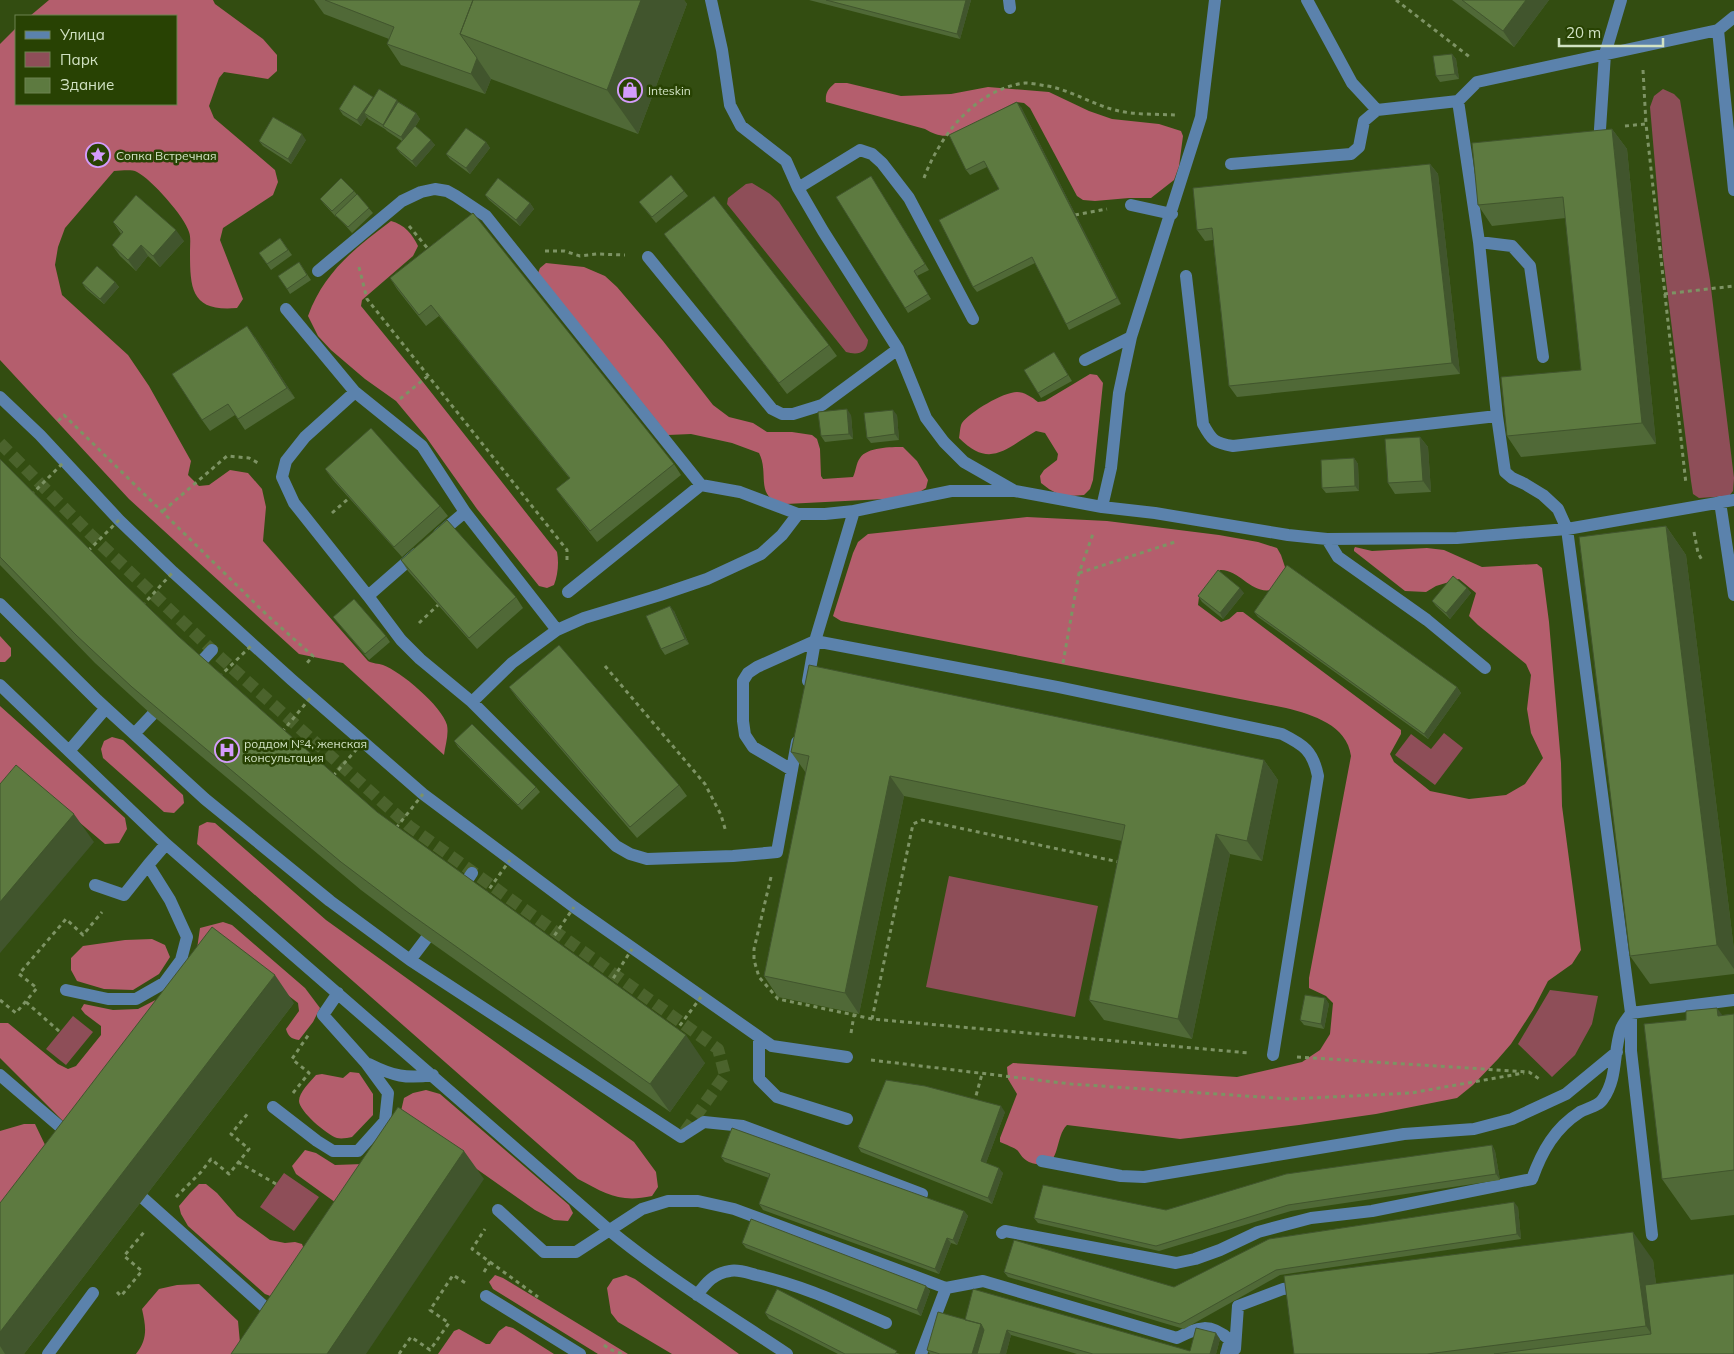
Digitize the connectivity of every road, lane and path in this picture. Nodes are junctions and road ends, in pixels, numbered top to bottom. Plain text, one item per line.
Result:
1 (711, 0) edge
2 (1215, 0) edge
3 (1307, 0) edge
4 (1396, 0) edge
5 (1621, 0) edge
6 (1734, 18) edge
7 (1718, 30) junction
8 (1605, 54) junction
9 (1472, 58) dead end
10 (1644, 74) dead end
11 (1458, 101) junction
12 (1377, 110) junction
13 (1201, 117) junction
14 (1646, 124) junction
15 (1600, 129) junction
16 (1602, 146) edge
17 (1231, 164) dead end
18 (798, 188) junction
19 (1734, 190) edge
20 (909, 198) junction
21 (1130, 205) joint
22 (394, 208) junction
23 (1075, 214) edge
24 (1172, 214) junction
25 (1479, 242) junction
26 (352, 243) junction
27 (430, 251) edge
28 (648, 257) joint
29 (522, 262) junction
30 (318, 271) dead end
31 (1186, 276) dead end
32 (1734, 286) edge
33 (1664, 294) junction
34 (286, 309) dead end
35 (973, 319) dead end
36 (1131, 337) junction
37 (898, 349) junction
38 (1543, 357) dead end
39 (1085, 360) dead end
40 (428, 376) junction
41 (355, 392) junction
42 (409, 392) dead end
43 (0, 397) edge
44 (64, 415) dead end
45 (1497, 416) junction
46 (64, 462) junction
47 (282, 477) junction
48 (701, 484) junction
49 (1015, 491) junction
50 (29, 497) edge
51 (1734, 500) edge
52 (1720, 502) junction
53 (1102, 507) junction
54 (1689, 508) junction
55 (163, 511) junction
56 (854, 511) junction
57 (464, 512) junction
58 (798, 514) junction
59 (119, 520) junction
60 (1567, 529) junction
61 (1327, 539) junction
62 (1182, 540) dead end
63 (85, 554) edge
64 (173, 572) junction
65 (1079, 573) junction
66 (568, 592) joint
67 (1734, 595) edge
68 (368, 596) junction
69 (0, 604) edge
70 (140, 608) edge
71 (557, 630) junction
72 (815, 641) junction
73 (252, 645) junction
74 (212, 650) dead end
75 (313, 656) dead end
76 (198, 665) edge
77 (605, 666) dead end
78 (1485, 668) dead end
79 (215, 681) edge
80 (0, 685) edge
81 (1058, 686) junction
82 (806, 696) edge
83 (311, 697) junction
84 (472, 702) junction
85 (106, 708) junction
86 (152, 715) edge
87 (135, 733) junction
88 (799, 733) edge
89 (278, 736) edge
90 (363, 742) junction
91 (69, 751) junction
92 (792, 770) junction
93 (329, 780) edge
94 (423, 794) junction
95 (390, 834) edge
96 (166, 844) junction
97 (777, 852) junction
98 (733, 856) junction
99 (510, 860) junction
100 (1119, 862) edge
101 (148, 865) junction
102 (472, 873) dead end
103 (95, 885) dead end
104 (462, 888) edge
105 (480, 902) edge
106 (98, 905) dead end
107 (574, 907) junction
108 (426, 939) edge
109 (546, 949) edge
110 (632, 949) junction
111 (410, 960) junction
112 (66, 990) dead end
113 (604, 991) edge
114 (338, 993) junction
115 (700, 997) junction
116 (0, 1000) edge
117 (1734, 1000) edge
118 (26, 1002) junction
119 (1631, 1013) junction
120 (872, 1019) junction
121 (60, 1032) dead end
122 (759, 1037) junction
123 (670, 1038) edge
124 (1617, 1052) junction
125 (1273, 1055) junction
126 (847, 1057) joint
127 (292, 1059) dead end
128 (366, 1063) junction
129 (982, 1074) junction
130 (0, 1075) edge
131 (433, 1075) junction
132 (289, 1098) dead end
133 (973, 1105) edge
134 (274, 1107) dead end
135 (249, 1112) dead end
136 (848, 1119) dead end
137 (85, 1147) edge
138 (1042, 1161) dead end
139 (238, 1162) junction
140 (201, 1172) dead end
141 (276, 1184) dead end
142 (922, 1194) edge
143 (144, 1199) dead end
144 (498, 1210) dead end
145 (609, 1230) junction
146 (1002, 1233) dead end
147 (1652, 1235) dead end
148 (472, 1249) dead end
149 (124, 1256) dead end
150 (481, 1276) dead end
151 (1312, 1286) edge
152 (472, 1288) dead end
153 (946, 1288) junction
154 (93, 1293) joint
155 (697, 1295) junction
156 (486, 1296) dead end
157 (886, 1323) dead end
158 (288, 1327) edge
159 (609, 1349) dead end
160 (48, 1354) edge
161 (399, 1354) edge
162 (580, 1354) edge
163 (623, 1354) edge
164 (787, 1354) edge
165 (921, 1354) edge
166 (1226, 1354) edge
167 (1235, 1354) edge

1 - 18 street
2 - 13 street
3 - 12 street
4 - 9 path
5 - 8 street
6 - 7 street
7 - 8 street
7 - 19 street
8 - 11 street
8 - 15 street
10 - 14 path
11 - 12 street
11 - 25 street
12 - 17 street
13 - 20 path
13 - 24 street
14 - 15 path
14 - 33 path
15 - 16 street
18 - 20 street
18 - 37 street
20 - 35 street
21 - 23 path
21 - 24 street
22 - 26 street
22 - 27 path
22 - 29 street
24 - 36 street
25 - 38 street
25 - 45 street
26 - 30 street
26 - 40 path
28 - 29 path
28 - 37 street
29 - 48 street
31 - 45 street
32 - 33 path
33 - 54 path
34 - 41 street
36 - 39 street
36 - 53 street
37 - 49 street
40 - 42 path
40 - 66 path
41 - 47 street
41 - 57 street
43 - 46 street
44 - 55 path
45 - 60 street
46 - 50 path, bridge
46 - 59 street
47 - 55 path
47 - 68 street
48 - 58 street
48 - 66 street
49 - 53 street
49 - 56 street
51 - 52 street
52 - 54 street
52 - 67 street
53 - 61 street
53 - 65 path
54 - 60 street
55 - 75 path
56 - 58 street
56 - 72 street
57 - 68 street
57 - 71 street
58 - 71 street
59 - 63 path, bridge
59 - 64 street
60 - 61 street
60 - 119 street
61 - 78 street
62 - 65 path
64 - 70 path, bridge
64 - 73 street
65 - 81 path
68 - 84 street
69 - 85 street
71 - 84 street
72 - 81 street
72 - 82 street
72 - 92 street
73 - 79 path, bridge
73 - 83 street
74 - 76 street
77 - 98 path
80 - 91 street
81 - 125 street
83 - 89 path, bridge
83 - 90 street
84 - 98 street
85 - 87 street
85 - 91 street
86 - 87 street
87 - 111 street
88 - 92 street
90 - 93 path, bridge
90 - 94 street
91 - 96 street
92 - 97 street
94 - 95 path, bridge
94 - 99 street
96 - 101 street
96 - 114 street
97 - 98 street
97 - 120 path
99 - 105 path, bridge
99 - 107 street
100 - 120 path
101 - 103 street
101 - 112 street
102 - 104 street
106 - 118 path
107 - 109 path, bridge
107 - 110 street
108 - 111 street
110 - 113 path, bridge
110 - 115 street
111 - 142 street
114 - 128 street
114 - 131 street
115 - 122 street
115 - 123 path, bridge
116 - 118 path
117 - 119 street
118 - 121 path
119 - 124 street
119 - 147 street
120 - 125 path
122 - 126 street
122 - 136 street
124 - 138 street
124 - 146 street
125 - 129 path
126 - 129 path
127 - 132 path
128 - 131 street
128 - 134 street
129 - 133 path
130 - 137 street
131 - 145 street
135 - 139 path
139 - 140 path
139 - 141 path
143 - 158 street
144 - 145 street
145 - 153 street
145 - 155 street
148 - 150 path
149 - 154 path
151 - 167 street
152 - 161 path
153 - 165 street
153 - 166 street
154 - 160 street
155 - 157 street
155 - 164 street
156 - 162 street
159 - 163 path

